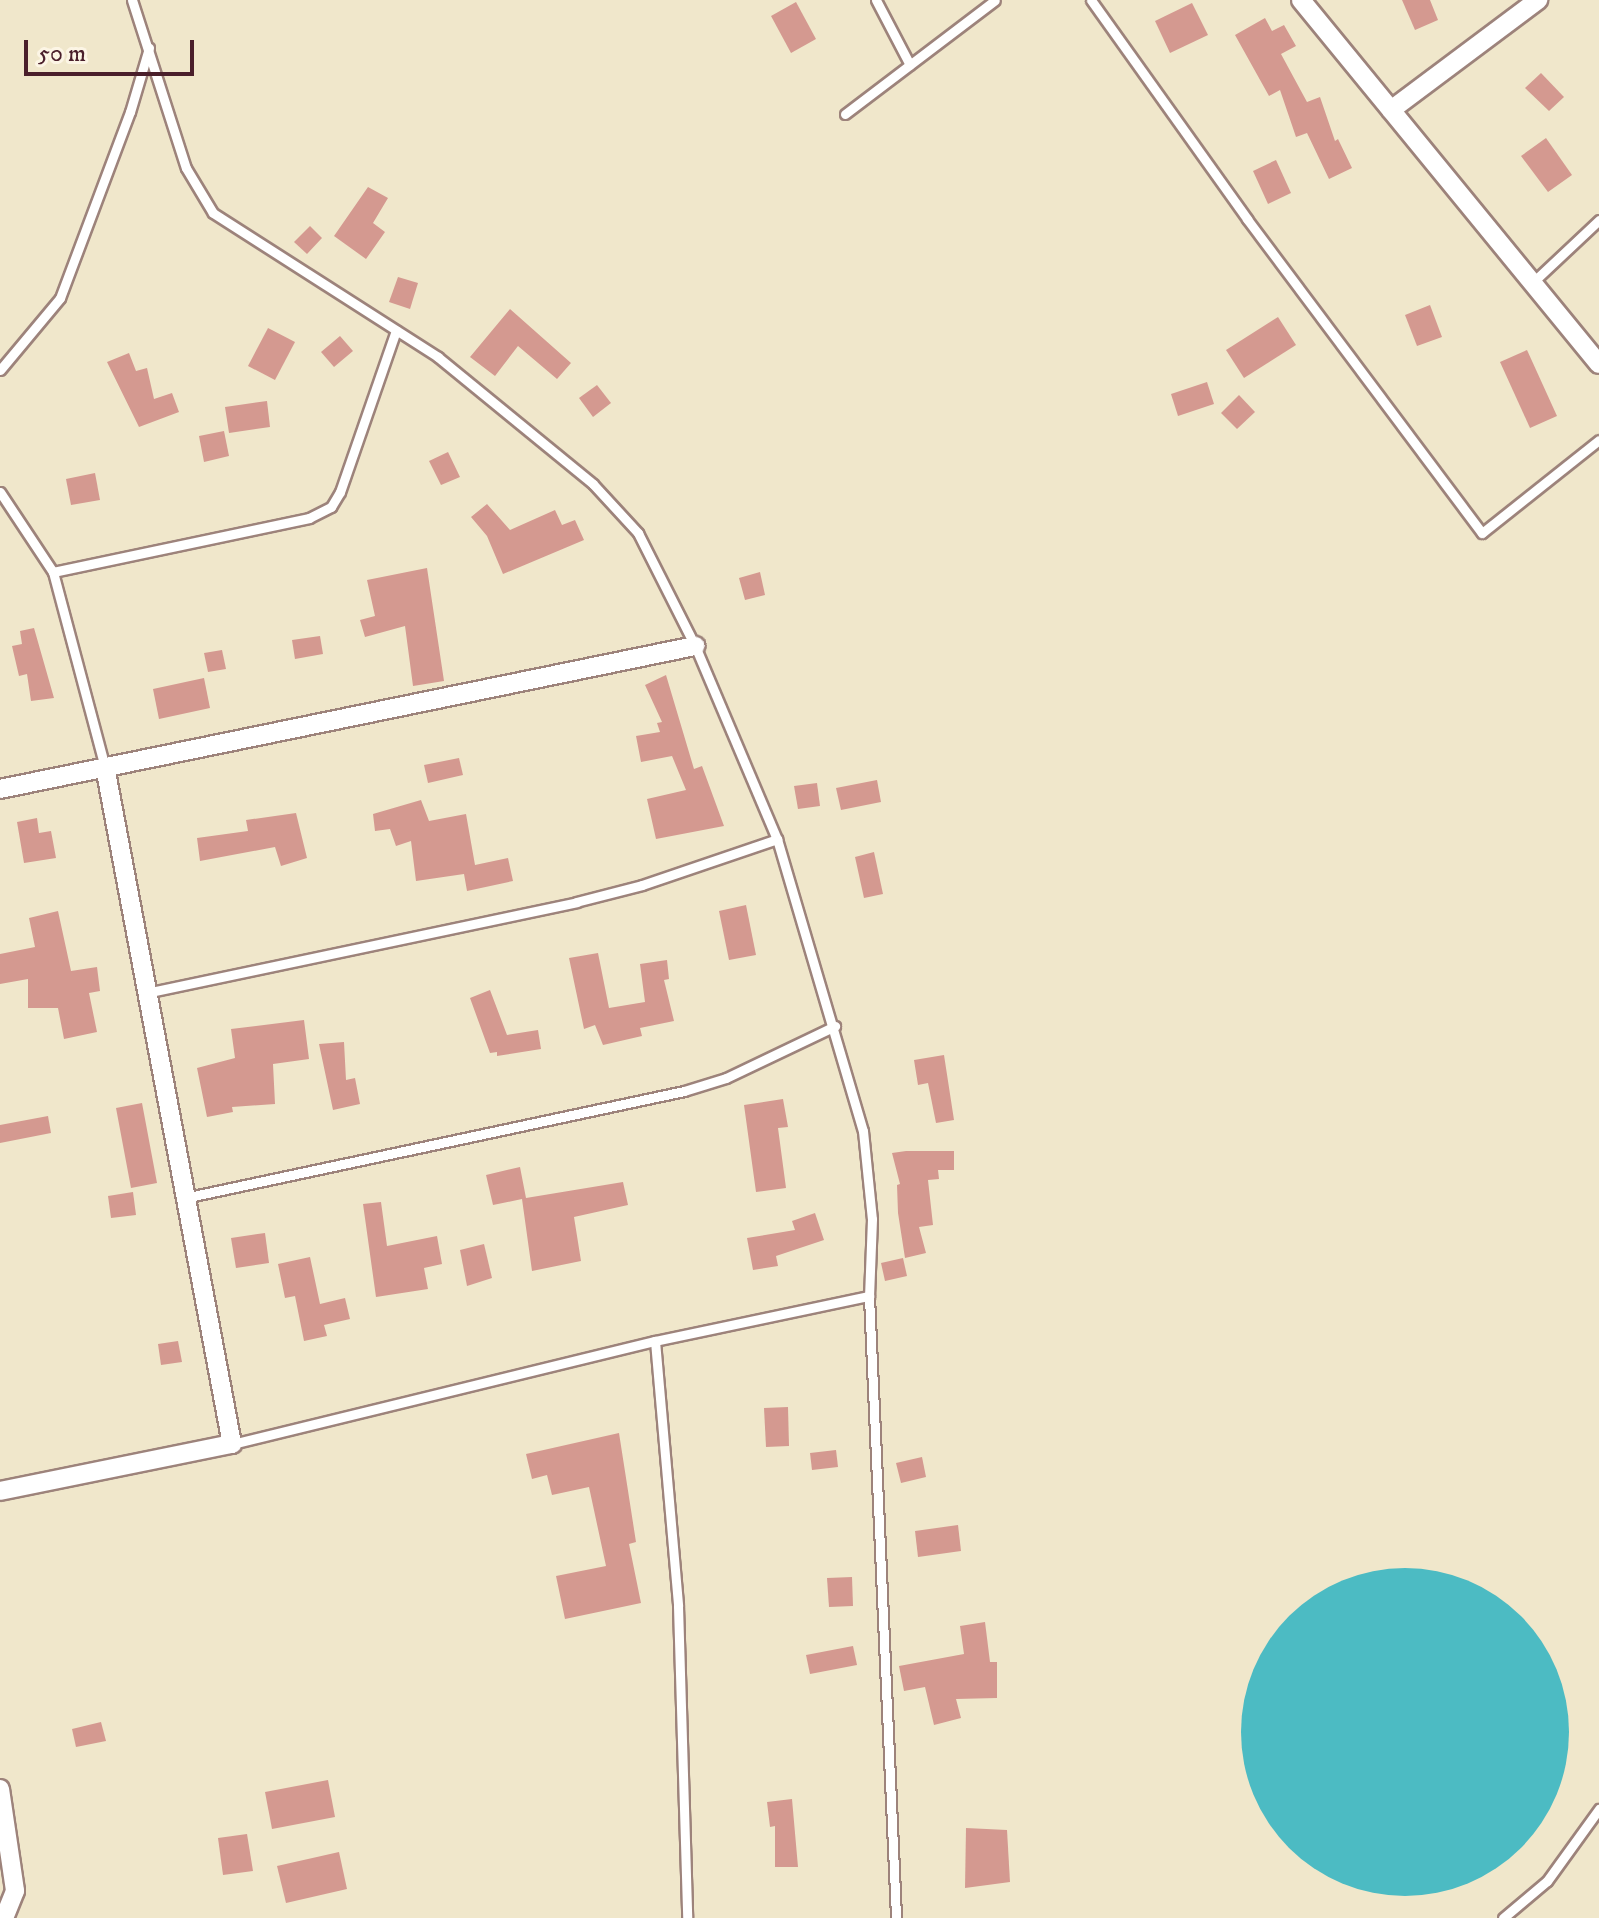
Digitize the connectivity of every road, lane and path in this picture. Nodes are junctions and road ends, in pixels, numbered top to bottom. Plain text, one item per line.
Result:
1 (132, 0) edge
2 (876, 0) edge
3 (995, 0) edge
4 (1091, 0) edge
5 (1301, 0) edge
6 (1538, 0) edge
7 (149, 48) junction
8 (910, 65) junction
9 (1391, 110) junction
10 (845, 114) dead end
11 (1599, 220) edge
12 (1532, 283) junction
13 (396, 330) junction
14 (1599, 364) edge
15 (0, 370) edge
16 (1599, 440) edge
17 (0, 492) edge
18 (53, 572) junction
19 (695, 646) junction
20 (105, 767) junction
21 (0, 789) edge
22 (777, 839) junction
23 (146, 993) junction
24 (835, 1026) junction
25 (184, 1198) junction
26 (869, 1296) junction
27 (655, 1341) junction
28 (232, 1444) junction
29 (0, 1491) edge
30 (0, 1789) edge
31 (1599, 1809) edge
32 (4, 1918) edge
33 (687, 1918) edge
34 (896, 1918) edge
35 (1503, 1918) edge

1 - 7 lane
2 - 8 lane
3 - 8 lane
4 - 16 lane
5 - 9 street
6 - 9 street
7 - 13 lane
7 - 15 lane
8 - 10 lane
9 - 12 street
11 - 12 lane
12 - 14 street
13 - 18 lane
13 - 19 lane
17 - 18 lane
18 - 20 lane
19 - 20 street
19 - 22 lane
20 - 21 street
20 - 23 street
22 - 23 lane
22 - 24 lane
23 - 25 street
24 - 25 lane
24 - 26 lane
25 - 28 street
26 - 27 lane
26 - 34 lane
27 - 28 lane
27 - 33 lane
28 - 29 street
30 - 32 street
31 - 35 lane

